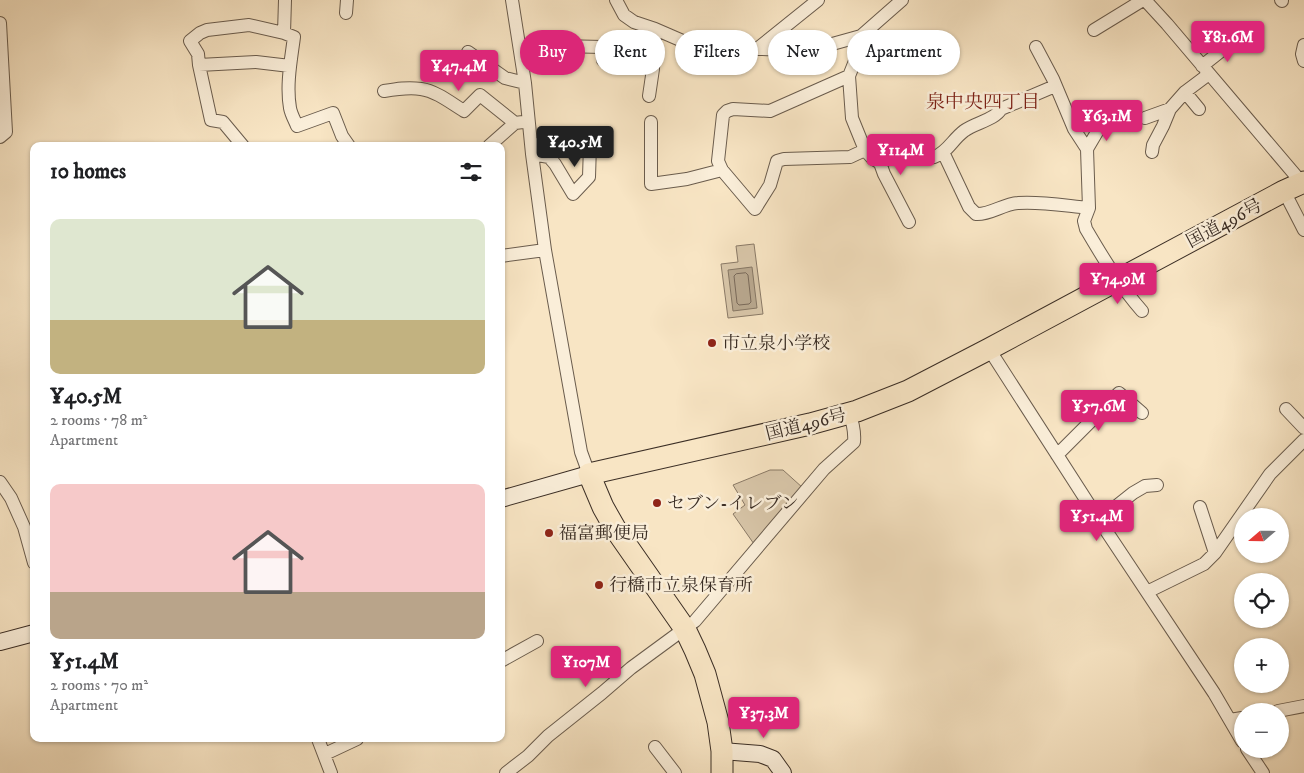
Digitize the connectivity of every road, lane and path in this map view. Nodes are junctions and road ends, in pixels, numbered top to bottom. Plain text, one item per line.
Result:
1 (286, 0) edge
2 (347, 0) edge
3 (512, 0) edge
4 (616, 0) edge
5 (818, 0) edge
6 (902, 0) edge
7 (1144, 0) edge
8 (346, 13) dead end
9 (0, 23) edge
10 (655, 29) junction
11 (868, 30) edge
12 (1094, 30) dead end
13 (284, 33) junction
14 (675, 38) edge
15 (1236, 39) dead end
16 (847, 40) edge
17 (520, 45) edge
18 (1304, 45) edge
19 (1036, 47) dead end
20 (758, 48) edge
21 (758, 49) edge
22 (468, 52) dead end
23 (1304, 61) edge
24 (199, 65) junction
25 (290, 66) junction
26 (1206, 70) junction
27 (525, 75) edge
28 (849, 76) joint
29 (526, 83) junction
30 (1056, 86) junction
31 (384, 91) dead end
32 (1185, 92) junction
33 (649, 96) dead end
34 (1170, 108) junction
35 (1199, 109) dead end
36 (1145, 118) dead end
37 (529, 121) junction
38 (651, 122) dead end
39 (515, 123) junction
40 (1099, 123) dead end
41 (0, 136) edge
42 (240, 142) edge
43 (346, 142) edge
44 (494, 142) edge
45 (531, 149) junction
46 (1087, 149) junction
47 (865, 150) junction
48 (943, 152) junction
49 (1152, 152) dead end
50 (880, 163) junction
51 (722, 170) junction
52 (1297, 185) edge
53 (1089, 208) junction
54 (909, 222) dead end
55 (1304, 230) edge
56 (545, 250) junction
57 (505, 255) edge
58 (1117, 280) junction
59 (1142, 312) dead end
60 (989, 349) junction
61 (1286, 409) dead end
62 (849, 413) junction
63 (1142, 413) dead end
64 (1304, 428) edge
65 (1304, 440) edge
66 (1057, 455) junction
67 (589, 474) junction
68 (0, 482) edge
69 (1157, 485) dead end
70 (505, 498) edge
71 (1200, 507) dead end
72 (1099, 520) junction
73 (30, 549) edge
74 (1214, 553) junction
75 (1146, 592) junction
76 (685, 629) junction
77 (30, 633) edge
78 (537, 641) dead end
79 (0, 642) edge
80 (505, 659) edge
81 (1304, 706) edge
82 (1289, 709) edge
83 (1234, 719) edge
84 (1230, 720) junction
85 (1234, 727) edge
86 (319, 742) edge
87 (351, 742) edge
88 (655, 747) dead end
89 (722, 751) junction
90 (325, 754) junction
91 (1254, 758) edge
92 (327, 772) edge
93 (506, 773) edge
94 (675, 773) edge
95 (722, 773) edge
96 (783, 773) edge
97 (1263, 773) edge

1 - 13 street
2 - 8 street
3 - 17 street
4 - 10 street
5 - 20 street
6 - 11 street
7 - 12 street
7 - 26 street
9 - 41 street
10 - 14 street
10 - 33 street
13 - 24 street
13 - 25 street
15 - 26 street
16 - 21 street
18 - 23 street
19 - 30 street
22 - 29 street
24 - 25 street
24 - 42 street
25 - 43 street
26 - 32 street
26 - 52 street
27 - 29 street
28 - 47 street
28 - 51 street
29 - 37 street
30 - 46 street
30 - 48 street
31 - 39 street
32 - 34 street
32 - 35 street
34 - 36 street
34 - 49 street
37 - 39 street
37 - 45 street
38 - 51 street
39 - 44 street
40 - 46 street
45 - 45 street
45 - 56 street
46 - 53 street
47 - 50 street
47 - 51 street
48 - 50 street
48 - 53 street
50 - 54 street
52 - 55 street
52 - 58 highway, 国道496号
53 - 58 street
56 - 57 street
56 - 67 street
58 - 59 street
58 - 60 highway, 国道496号
60 - 62 highway, 国道496号
60 - 66 street
61 - 64 street
62 - 67 highway, 国道496号
62 - 76 street
63 - 66 street
65 - 74 street
66 - 72 street
67 - 70 street
67 - 76 highway
68 - 73 street
69 - 72 street
71 - 74 street
72 - 75 street
74 - 75 street
75 - 84 street
76 - 89 highway
76 - 93 street
77 - 79 street
78 - 80 street
81 - 82 street
83 - 84 street
84 - 85 street
86 - 90 street
87 - 90 street
88 - 94 street
89 - 95 highway
89 - 96 street
90 - 92 street
91 - 97 street

